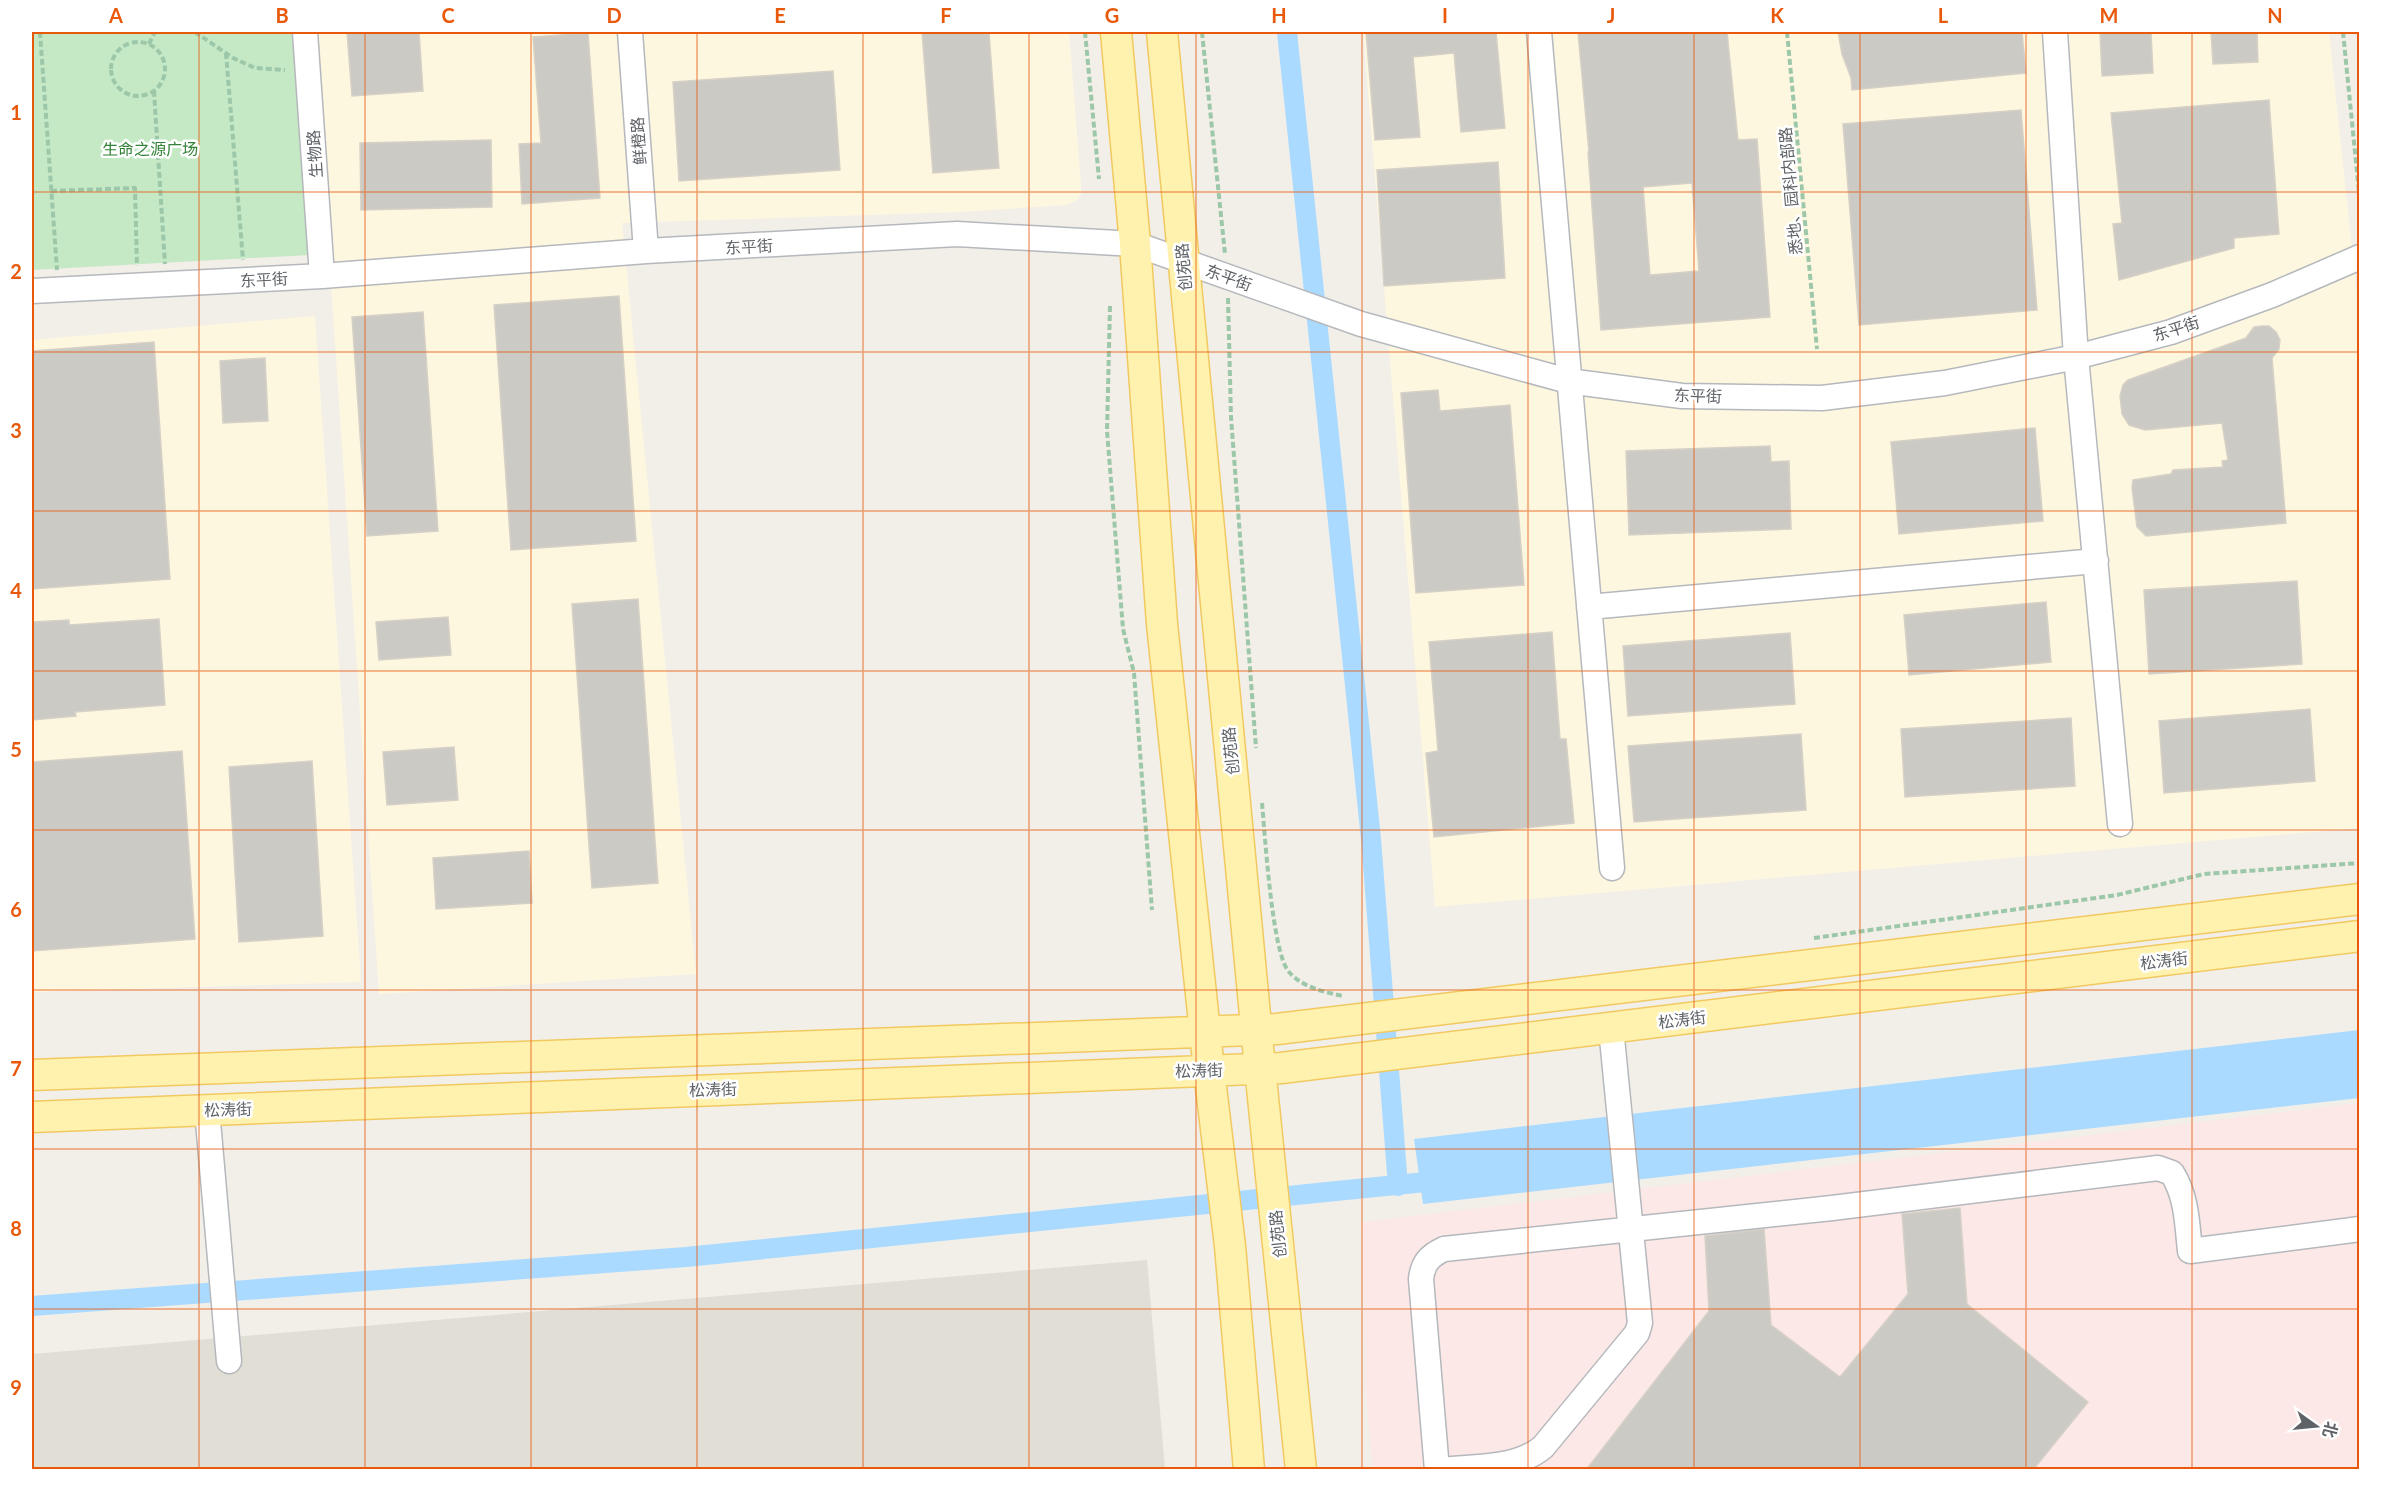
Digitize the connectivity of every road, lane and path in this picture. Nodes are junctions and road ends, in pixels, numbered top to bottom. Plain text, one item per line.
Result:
1 (40, 32) edge
2 (155, 32) edge
3 (195, 32) edge
4 (305, 32) edge
5 (630, 32) edge
6 (1085, 32) edge
7 (1116, 32) edge
8 (1162, 32) edge
9 (1202, 32) edge
10 (1539, 32) edge
11 (1787, 32) edge
12 (2055, 32) edge
13 (2343, 32) edge
14 (149, 44) junction
15 (226, 53) junction
16 (285, 70) dead end
17 (154, 91) junction
18 (1099, 179) dead end
19 (51, 191) junction
20 (2360, 202) edge
21 (1135, 244) junction
22 (646, 251) junction
23 (2360, 257) edge
24 (1182, 261) junction
25 (243, 264) dead end
26 (165, 268) dead end
27 (137, 269) dead end
28 (57, 275) dead end
29 (322, 276) junction
30 (1227, 276) junction
31 (32, 291) edge
32 (1110, 306) dead end
33 (1817, 349) dead end
34 (2076, 357) junction
35 (1568, 381) junction
36 (2096, 561) junction
37 (1588, 607) junction
38 (1257, 752) dead end
39 (1261, 799) dead end
40 (2120, 824) dead end
41 (2360, 863) edge
42 (1612, 868) dead end
43 (2360, 899) edge
44 (1152, 910) dead end
45 (2360, 936) edge
46 (1813, 938) dead end
47 (1344, 1009) junction
48 (1611, 1028) junction
49 (1257, 1030) junction
50 (1206, 1032) junction
51 (1260, 1068) junction
52 (1209, 1070) junction
53 (32, 1075) edge
54 (207, 1110) junction
55 (32, 1117) edge
56 (1630, 1229) junction
57 (2360, 1229) edge
58 (230, 1361) dead end
59 (1250, 1470) edge
60 (1301, 1470) edge
61 (1437, 1470) edge
62 (1443, 1470) edge

1 - 19 path
2 - 14 path
3 - 15 path
4 - 29 street, 生物路
5 - 22 street, 鲜橙路
6 - 18 path
7 - 21 main road
8 - 24 main road, 创苑路
9 - 30 path
10 - 35 street
11 - 33 path, 悉地、园科内部路
12 - 34 street
13 - 20 path
14 - 17 path
14 - 17 path
15 - 16 path
15 - 25 path
17 - 26 path
19 - 27 path
19 - 28 path
21 - 22 street, 东平街
21 - 24 street, 东平街
21 - 50 main road
22 - 29 street, 东平街
23 - 34 street, 东平街
24 - 30 street, 东平街
24 - 49 main road, 创苑路
29 - 31 street, 东平街
30 - 35 street, 东平街
30 - 38 path
32 - 44 path
34 - 35 street, 东平街
34 - 36 street
35 - 37 street
36 - 37 street
36 - 40 street
37 - 42 street
39 - 47 path
41 - 46 path
43 - 47 main road
45 - 48 main road, 松涛街
47 - 49 main road
48 - 51 main road, 松涛街
48 - 56 street
49 - 50 main road
49 - 51 main road, 创苑路
50 - 52 main road
50 - 53 main road
51 - 52 main road, 松涛街
51 - 60 main road, 创苑路
52 - 54 main road, 松涛街
52 - 59 main road
54 - 55 main road, 松涛街
54 - 58 street
56 - 57 street
56 - 61 street
56 - 62 street

